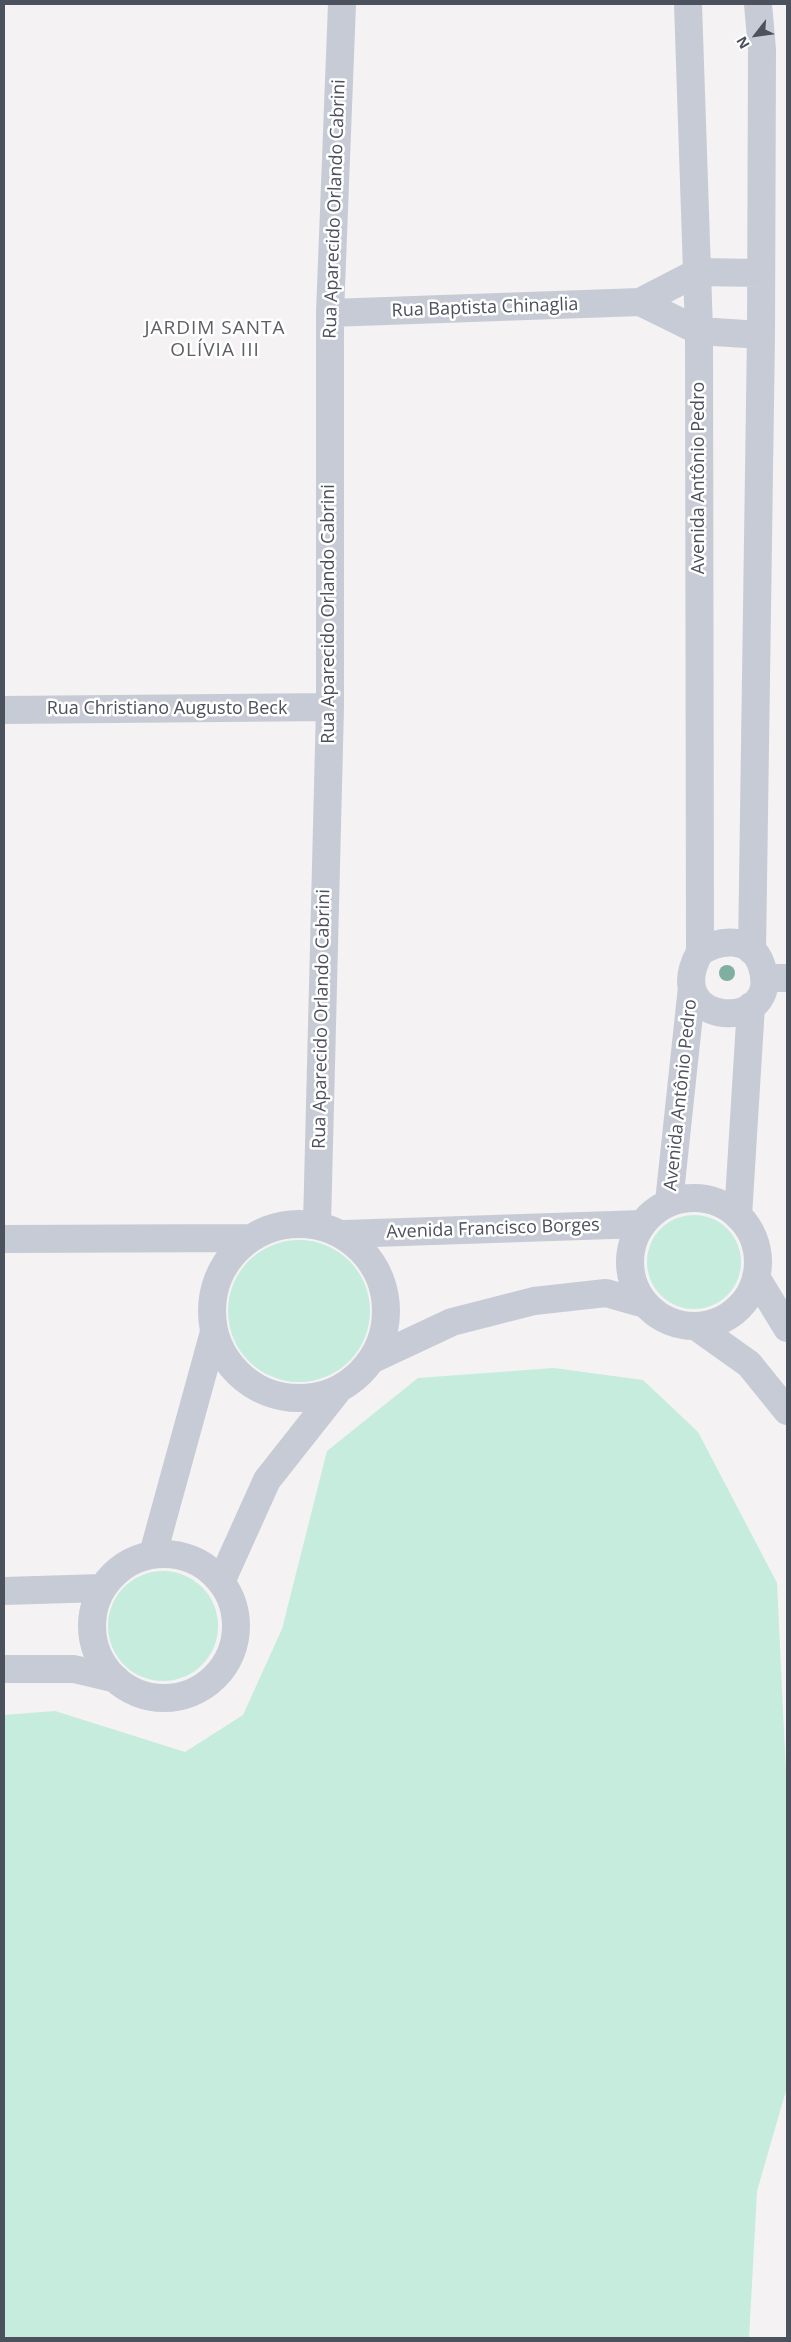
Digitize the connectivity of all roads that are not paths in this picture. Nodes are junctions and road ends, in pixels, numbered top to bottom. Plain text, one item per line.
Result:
1 (342, 4) edge
2 (688, 4) edge
3 (758, 4) edge
4 (698, 272) junction
5 (761, 273) junction
6 (640, 302) junction
7 (330, 313) junction
8 (699, 331) junction
9 (761, 335) junction
10 (330, 707) junction
11 (4, 710) edge
12 (752, 951) junction
13 (700, 952) junction
14 (776, 978) edge
15 (692, 987) junction
16 (751, 1006) junction
17 (669, 1202) junction
18 (738, 1216) junction
19 (317, 1224) junction
20 (642, 1224) junction
21 (344, 1234) junction
22 (249, 1238) junction
23 (4, 1239) edge
24 (756, 1277) junction
25 (645, 1304) junction
26 (697, 1327) junction
27 (787, 1328) edge
28 (214, 1332) junction
29 (373, 1359) junction
30 (338, 1390) junction
31 (787, 1411) edge
32 (153, 1554) junction
33 (221, 1582) junction
34 (102, 1588) junction
35 (4, 1591) edge
36 (4, 1669) edge
37 (116, 1679) junction

1 - 7 street, Rua Aparecido Orlando Cabrini
2 - 4 street, Avenida Antônio Pedro
3 - 5 street
4 - 5 street
4 - 6 street, Rua Baptista Chinaglia
4 - 8 street, Avenida Antônio Pedro
5 - 9 street
6 - 7 street, Rua Baptista Chinaglia
6 - 8 street, Rua Baptista Chinaglia
7 - 10 street, Rua Aparecido Orlando Cabrini
8 - 9 street
8 - 13 street, Avenida Antônio Pedro
9 - 12 street
10 - 11 street, Rua Christiano Augusto Beck
10 - 19 street, Rua Aparecido Orlando Cabrini
12 - 13 street
12 - 14 street
13 - 15 street
14 - 16 street
15 - 16 street
15 - 17 street, Avenida Antônio Pedro
16 - 18 street
17 - 18 street
17 - 20 street
18 - 24 street
19 - 21 street
19 - 22 street
20 - 21 street, Avenida Francisco Borges
20 - 25 street
21 - 29 street
22 - 23 street
22 - 28 street
24 - 26 street
24 - 27 street
25 - 26 street
25 - 29 street
26 - 31 street
28 - 30 street
28 - 32 street
29 - 30 street
30 - 33 street
32 - 33 street
32 - 34 street
33 - 37 street
34 - 35 street
34 - 37 street
36 - 37 street

